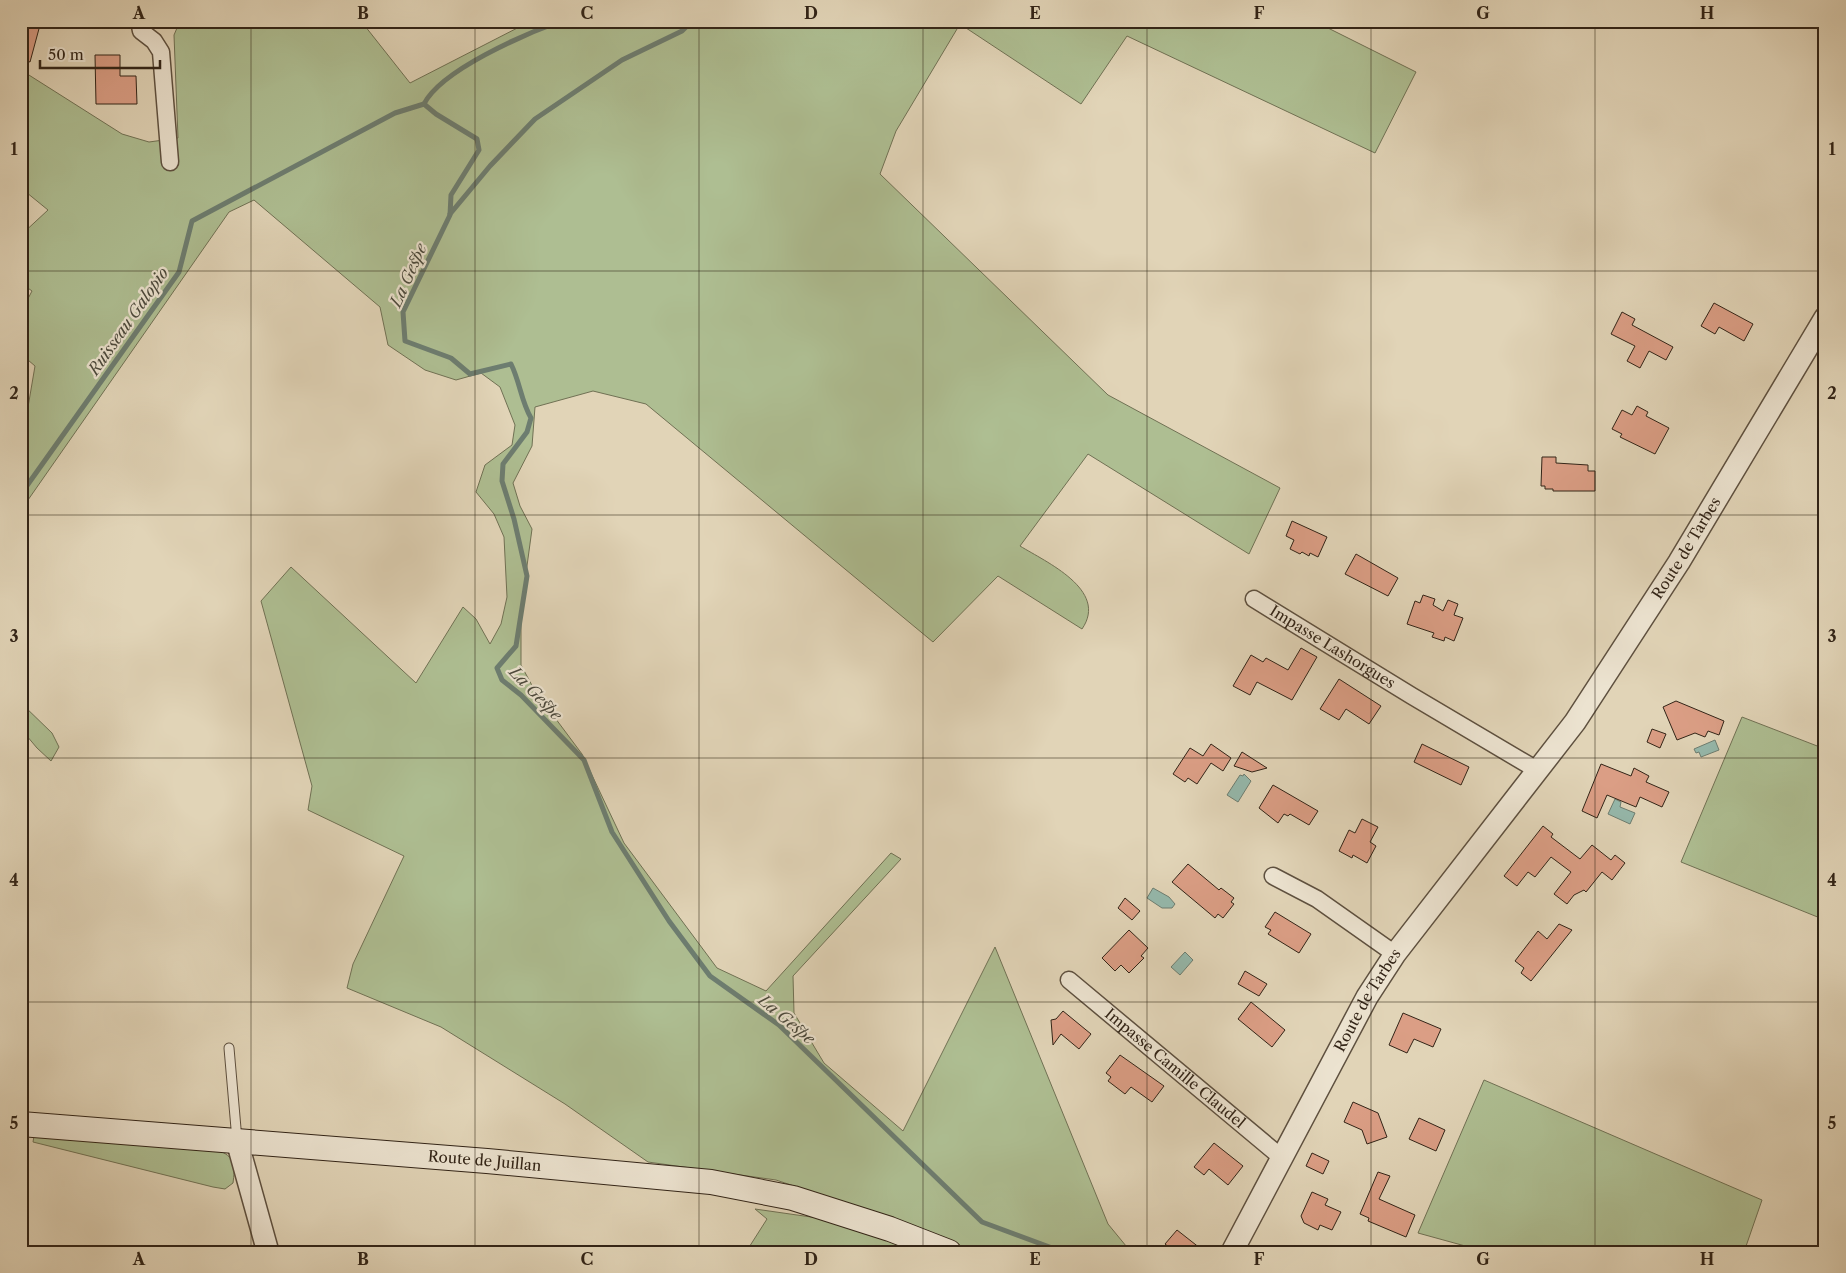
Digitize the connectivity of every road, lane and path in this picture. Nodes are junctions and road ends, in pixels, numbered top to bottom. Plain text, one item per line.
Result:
1 (139, 21) edge
2 (170, 162) dead end
3 (1825, 318) edge
4 (1254, 598) dead end
5 (1537, 770) junction
6 (1273, 876) dead end
7 (1395, 954) junction
8 (1069, 980) dead end
9 (229, 1048) dead end
10 (21, 1124) edge
11 (237, 1140) junction
12 (1281, 1157) junction
13 (944, 1250) edge
14 (268, 1252) edge
15 (1232, 1252) edge

1 - 2 street
3 - 5 street, Route de Tarbes
4 - 5 street, Impasse Lashorgues
5 - 7 street, Route de Tarbes
6 - 7 street
7 - 12 street, Route de Tarbes
8 - 12 street, Impasse Camille Claudel
9 - 11 lane
10 - 11 main road, Route de Juillan
11 - 13 main road, Route de Juillan
11 - 14 street
12 - 15 street, Route de Tarbes

